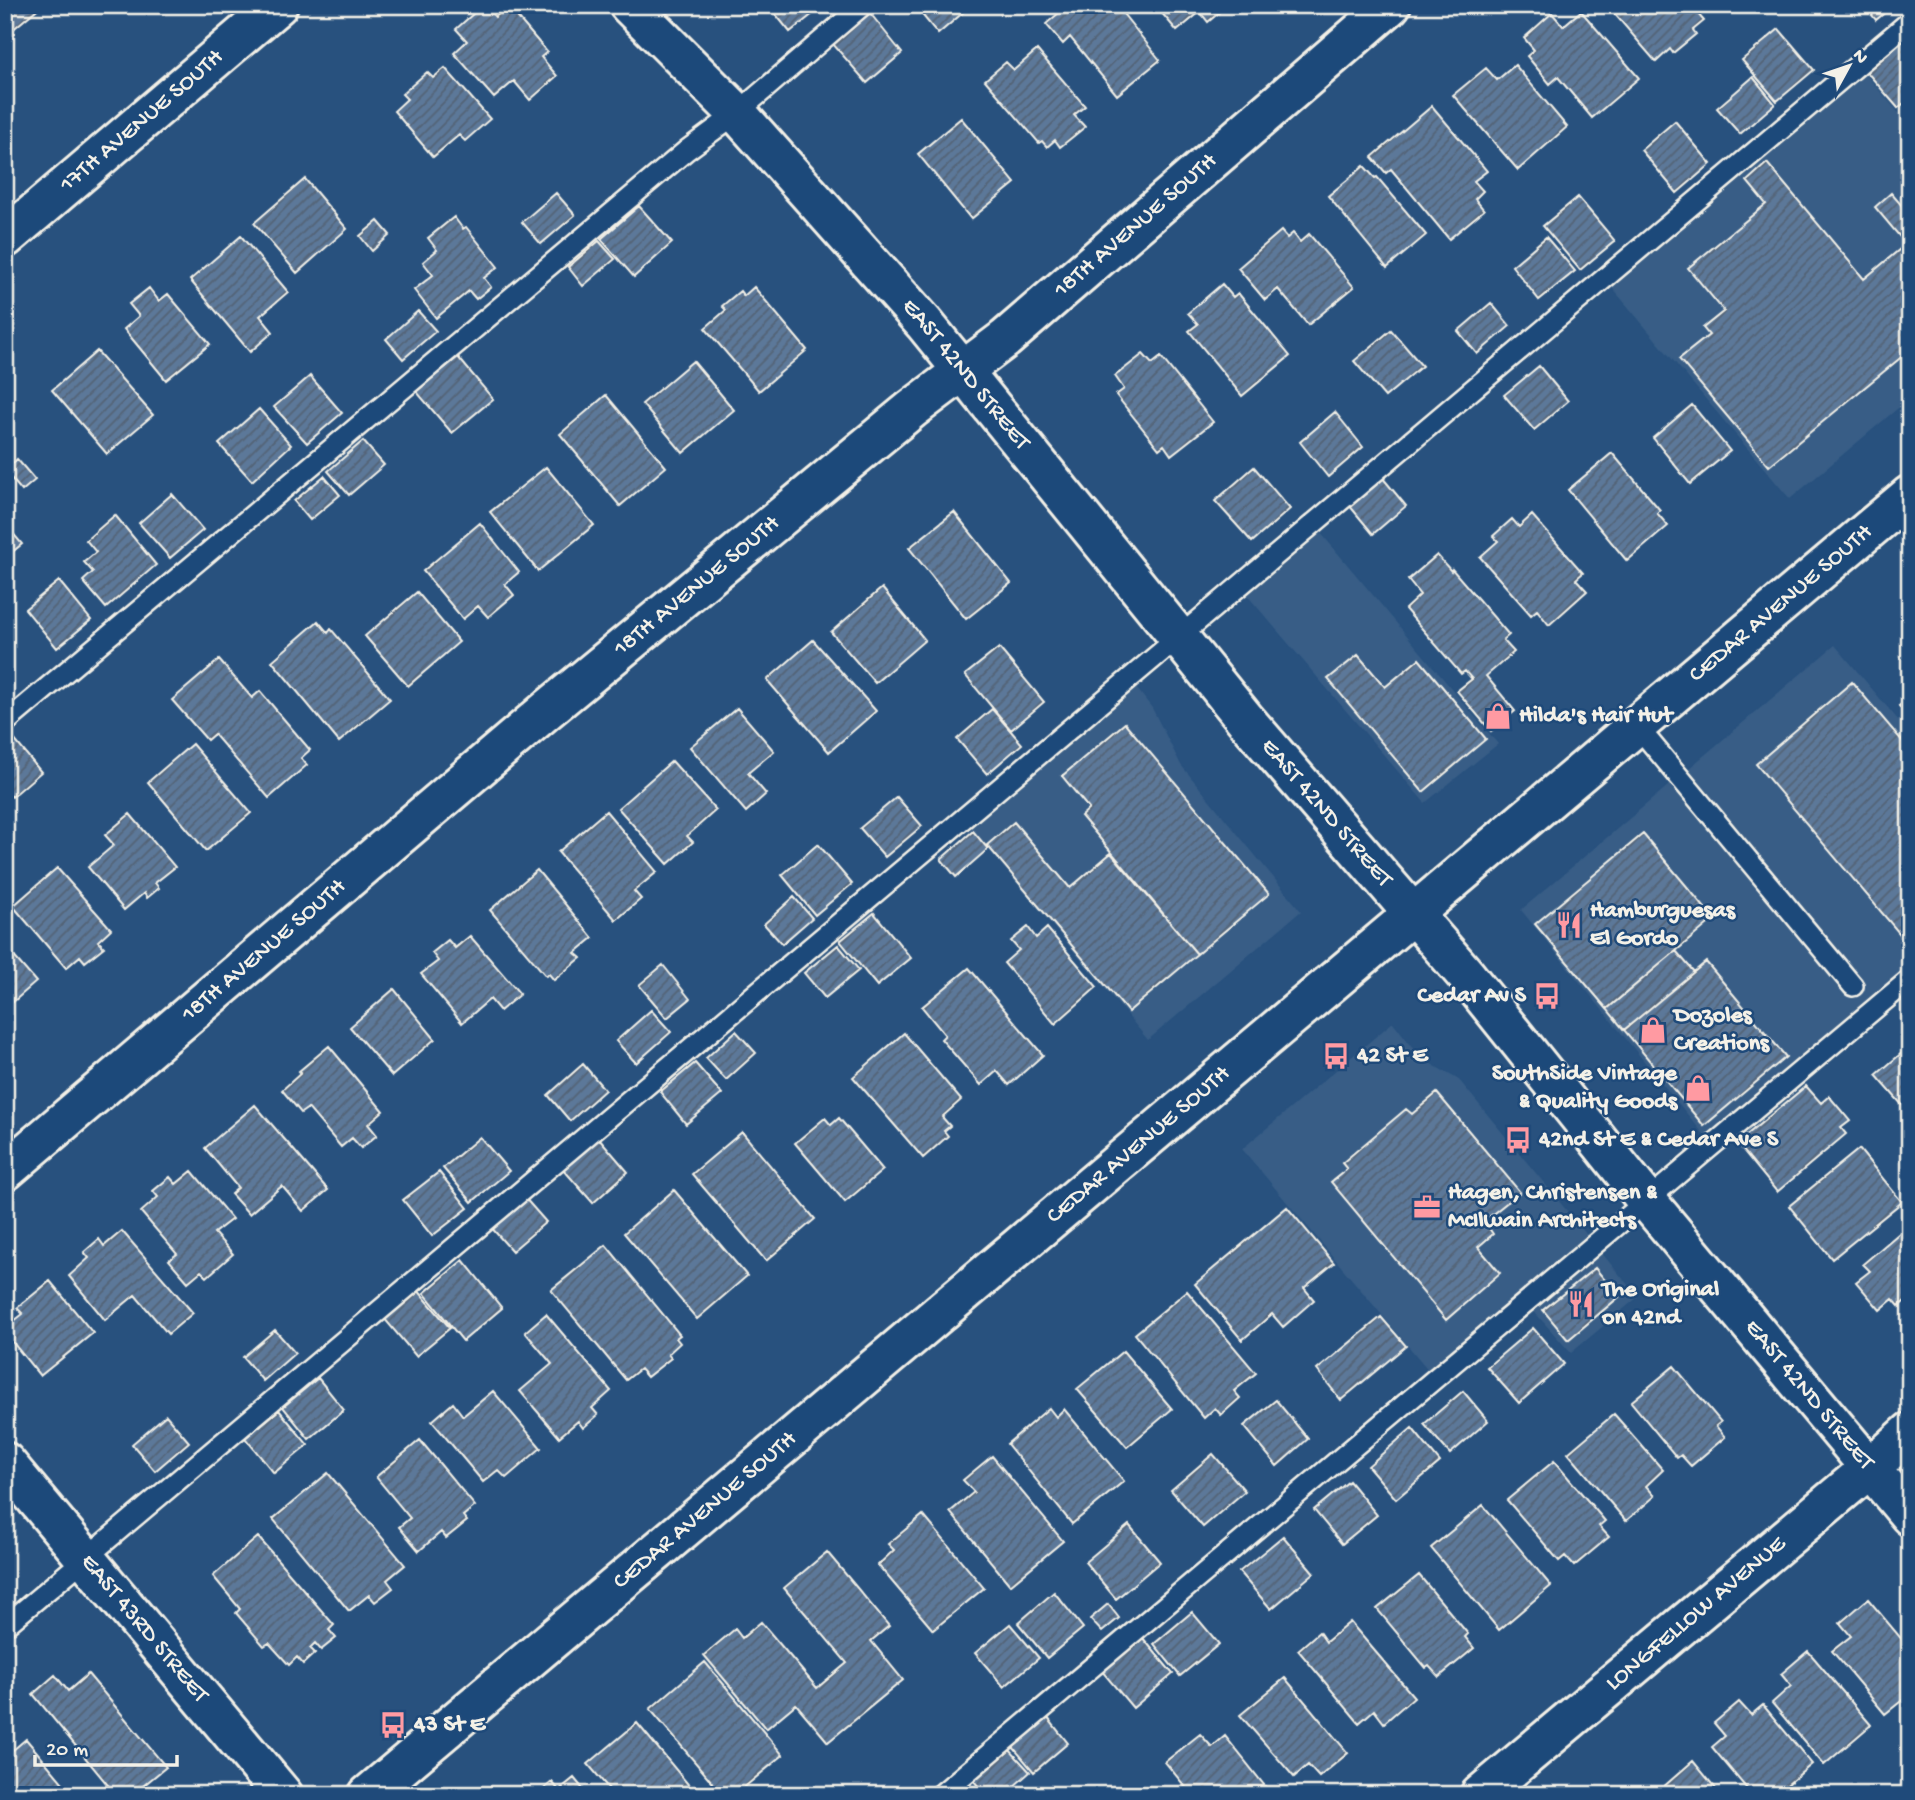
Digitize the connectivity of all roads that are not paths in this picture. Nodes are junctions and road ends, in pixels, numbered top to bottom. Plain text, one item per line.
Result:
1 (278, 5) edge
2 (629, 5) edge
3 (668, 5) edge
4 (863, 5) edge
5 (1391, 5) edge
6 (1910, 21) edge
7 (737, 113) junction
8 (5, 238) edge
9 (963, 372) junction
10 (1910, 495) edge
11 (1177, 636) junction
12 (5, 723) edge
13 (1637, 726) junction
14 (1414, 915) junction
15 (1910, 979) edge
16 (1853, 986) dead end
17 (5, 1171) edge
18 (1647, 1201) junction
19 (1910, 1432) edge
20 (5, 1462) edge
21 (1870, 1468) junction
22 (1910, 1516) edge
23 (85, 1557) junction
24 (5, 1626) edge
25 (283, 1795) edge
26 (368, 1795) edge
27 (940, 1795) edge
28 (1480, 1795) edge

1 - 8 street, 17TH AVENUE SOUTH
2 - 7 street, EAST 42ND STREET
3 - 7 street, EAST 42ND STREET
4 - 7 lane
5 - 9 street, 18TH AVENUE SOUTH
6 - 11 lane
7 - 9 street, EAST 42ND STREET
7 - 12 lane
9 - 11 street, EAST 42ND STREET
9 - 17 street, 18TH AVENUE SOUTH
10 - 13 street, CEDAR AVENUE SOUTH
11 - 14 street, EAST 42ND STREET
11 - 23 lane
13 - 14 street, CEDAR AVENUE SOUTH
13 - 16 lane
14 - 18 street, EAST 42ND STREET
14 - 26 street, CEDAR AVENUE SOUTH
15 - 18 lane
18 - 21 street, EAST 42ND STREET
18 - 27 lane
19 - 21 street, LONGFELLOW AVENUE
20 - 23 street, EAST 43RD STREET
21 - 22 street, EAST 42ND STREET
21 - 28 street, LONGFELLOW AVENUE
23 - 24 lane
23 - 25 street, EAST 43RD STREET

